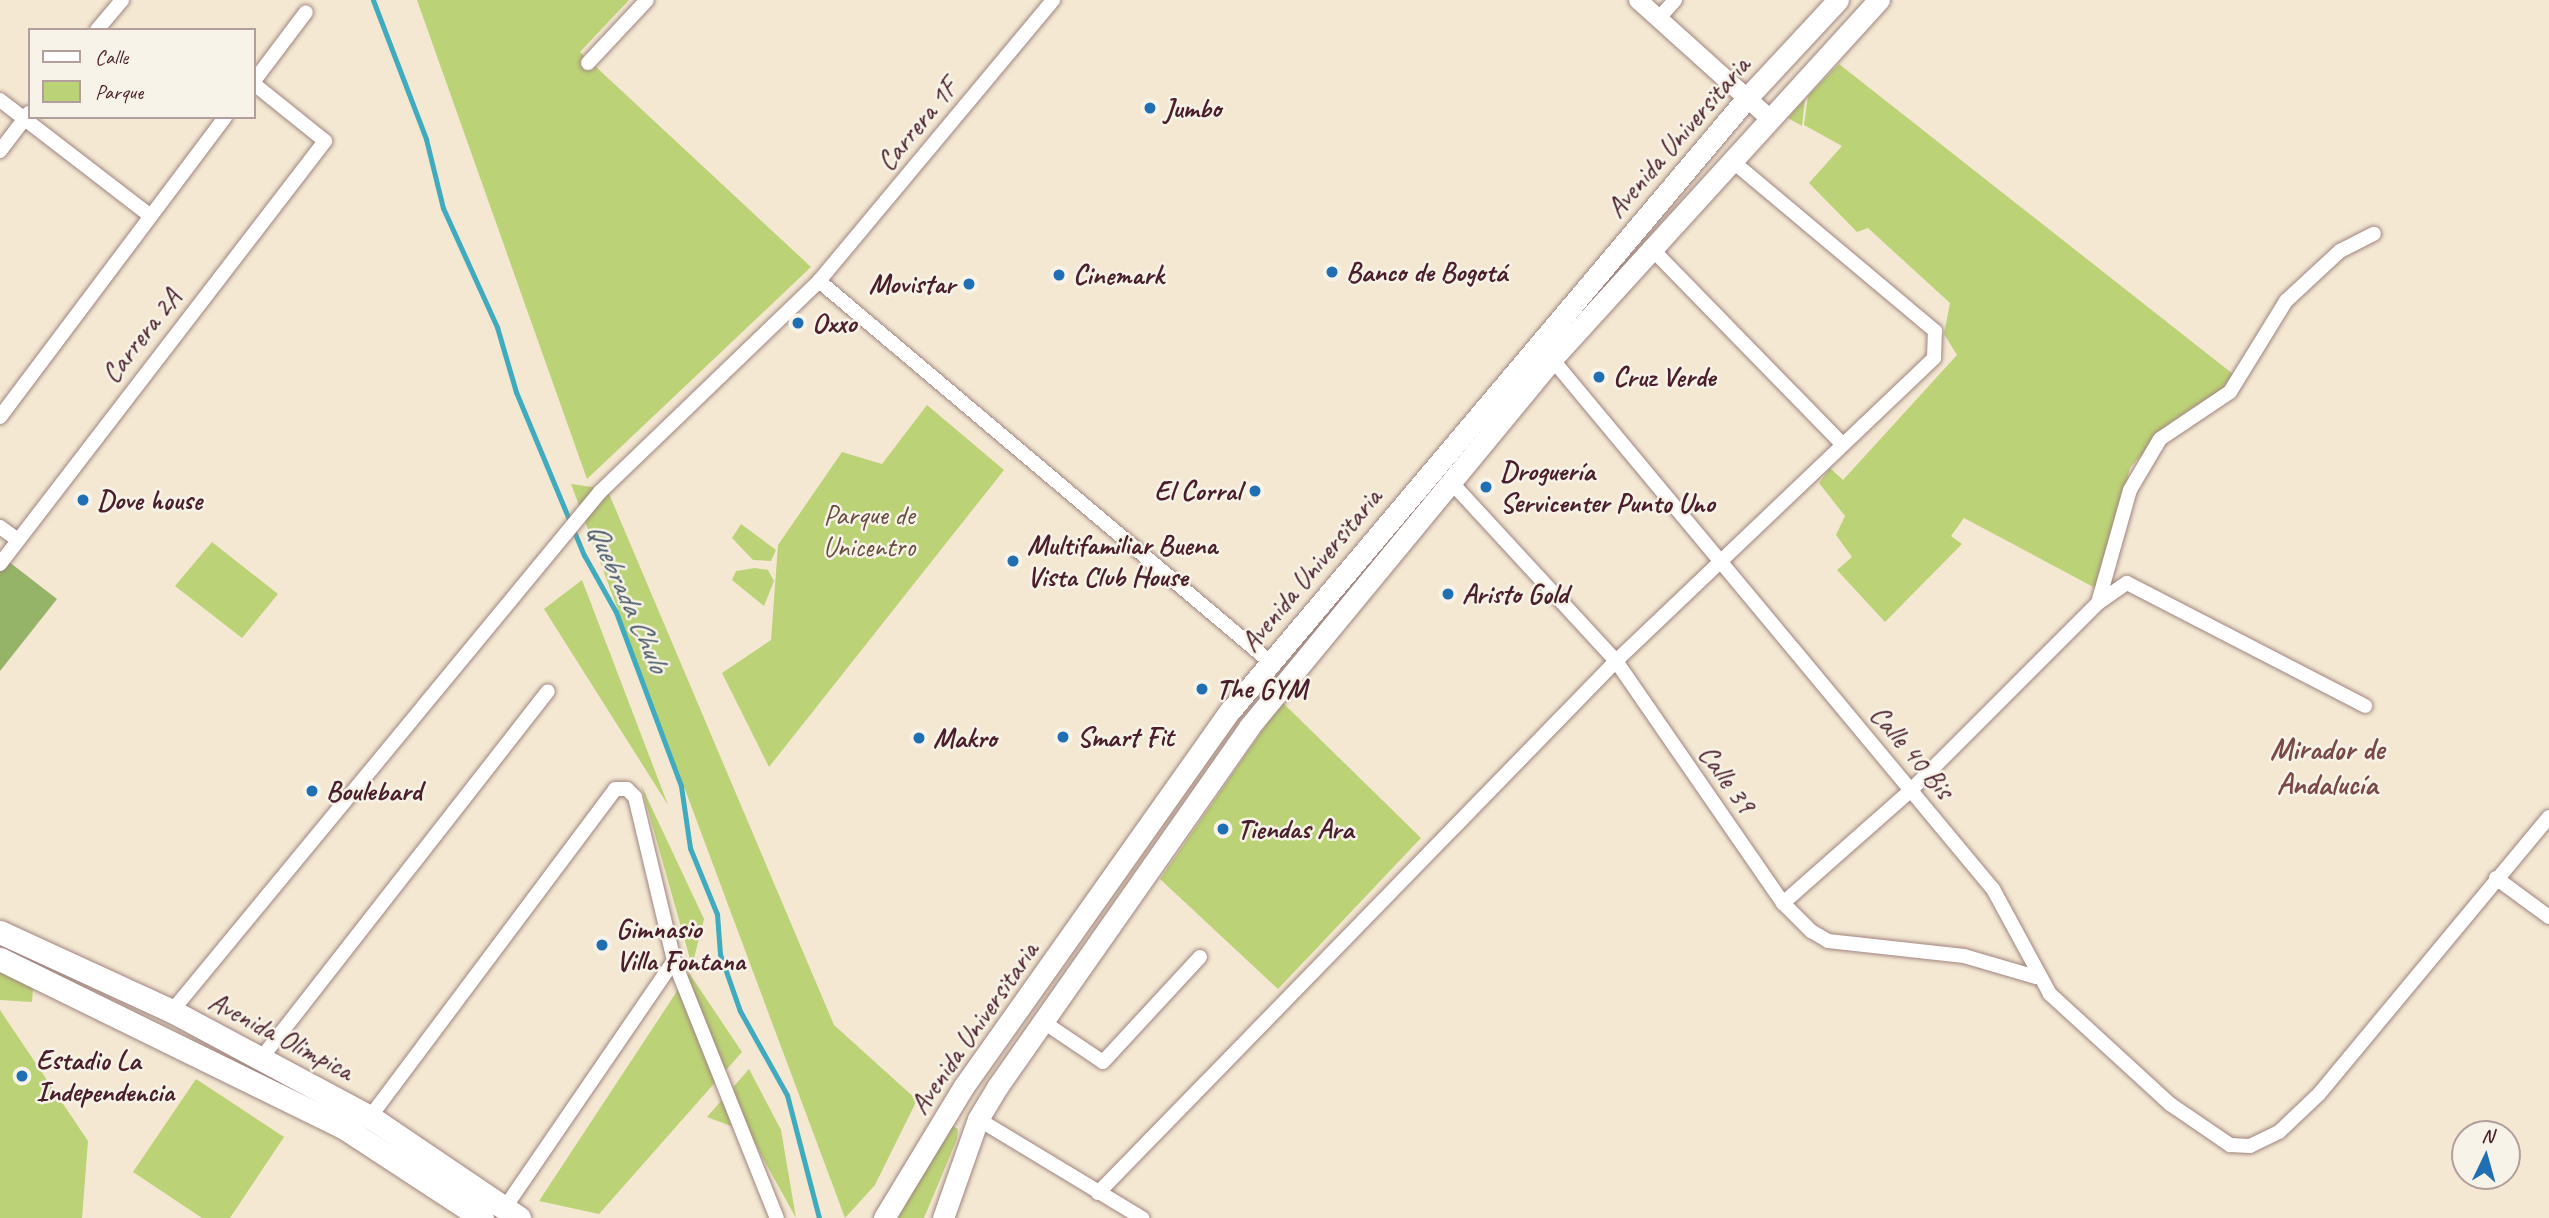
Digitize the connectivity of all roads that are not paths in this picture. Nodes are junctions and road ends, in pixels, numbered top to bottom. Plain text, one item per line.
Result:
1 (121, 0) edge
2 (647, 0) edge
3 (1054, 0) edge
4 (1638, 0) edge
5 (1675, 0) edge
6 (1838, 0) edge
7 (1879, 0) edge
8 (306, 12) dead end
9 (1658, 18) junction
10 (99, 28) edge
11 (588, 63) dead end
12 (256, 79) edge
13 (256, 84) edge
14 (1746, 99) junction
15 (0, 100) edge
16 (27, 116) edge
17 (1769, 118) junction
18 (31, 119) edge
19 (223, 119) edge
20 (0, 151) edge
21 (1731, 160) junction
22 (148, 214) junction
23 (2374, 234) dead end
24 (1650, 247) junction
25 (819, 281) junction
26 (1552, 359) junction
27 (0, 416) edge
28 (1841, 443) junction
29 (1450, 481) junction
30 (0, 527) edge
31 (15, 538) junction
32 (1723, 563) junction
33 (0, 564) edge
34 (2098, 603) junction
35 (1616, 661) junction
36 (1270, 662) junction
37 (548, 691) dead end
38 (2365, 706) dead end
39 (1911, 790) junction
40 (2549, 817) edge
41 (2496, 878) junction
42 (1783, 903) junction
43 (2549, 917) edge
44 (0, 932) edge
45 (1200, 957) dead end
46 (0, 959) edge
47 (674, 961) junction
48 (2036, 977) junction
49 (172, 1011) junction
50 (1042, 1021) junction
51 (259, 1061) junction
52 (370, 1117) junction
53 (978, 1119) junction
54 (1098, 1193) junction
55 (511, 1213) edge
56 (482, 1218) edge
57 (777, 1218) edge
58 (884, 1218) edge
59 (943, 1218) edge
60 (1142, 1218) edge

1 - 10 street
2 - 11 street
3 - 25 street, Carrera 1F
4 - 9 street
5 - 9 street
6 - 14 main road, Avenida Universitaria
7 - 17 main road, Avenida Universitaria
8 - 12 street
9 - 14 street
13 - 31 street, Carrera 2A
14 - 17 street
14 - 36 main road, Avenida Universitaria
15 - 16 street
16 - 20 street
17 - 21 main road, Avenida Universitaria
18 - 22 street
19 - 22 street
21 - 24 main road, Avenida Universitaria
21 - 28 street
22 - 27 street
23 - 34 street
24 - 26 main road, Avenida Universitaria
24 - 28 street
25 - 36 street
25 - 49 street, Carrera 1F
26 - 29 main road, Avenida Universitaria
26 - 32 street, Calle 40 Bis
28 - 32 street
29 - 35 street, Calle 39
29 - 50 main road, Avenida Universitaria
30 - 31 street
31 - 33 street, Carrera 2A
32 - 35 street
32 - 39 street, Calle 40 Bis
34 - 38 street
34 - 39 street
35 - 42 street, Calle 39
35 - 54 street
36 - 58 main road, Avenida Universitaria
37 - 51 street
39 - 42 street
39 - 48 street, Calle 40 Bis
40 - 41 street
41 - 43 street
41 - 48 street, Calle 40 Bis
42 - 48 street, Calle 39
44 - 49 main road, Avenida Olimpica
45 - 50 street
46 - 56 main road, Avenida Olimpica
47 - 52 street
47 - 55 street
47 - 57 street
49 - 51 main road, Avenida Olimpica
50 - 53 main road, Avenida Universitaria
51 - 52 main road, Avenida Olimpica
52 - 55 main road, Avenida Olimpica
53 - 54 street
53 - 59 main road, Avenida Universitaria
54 - 60 street

